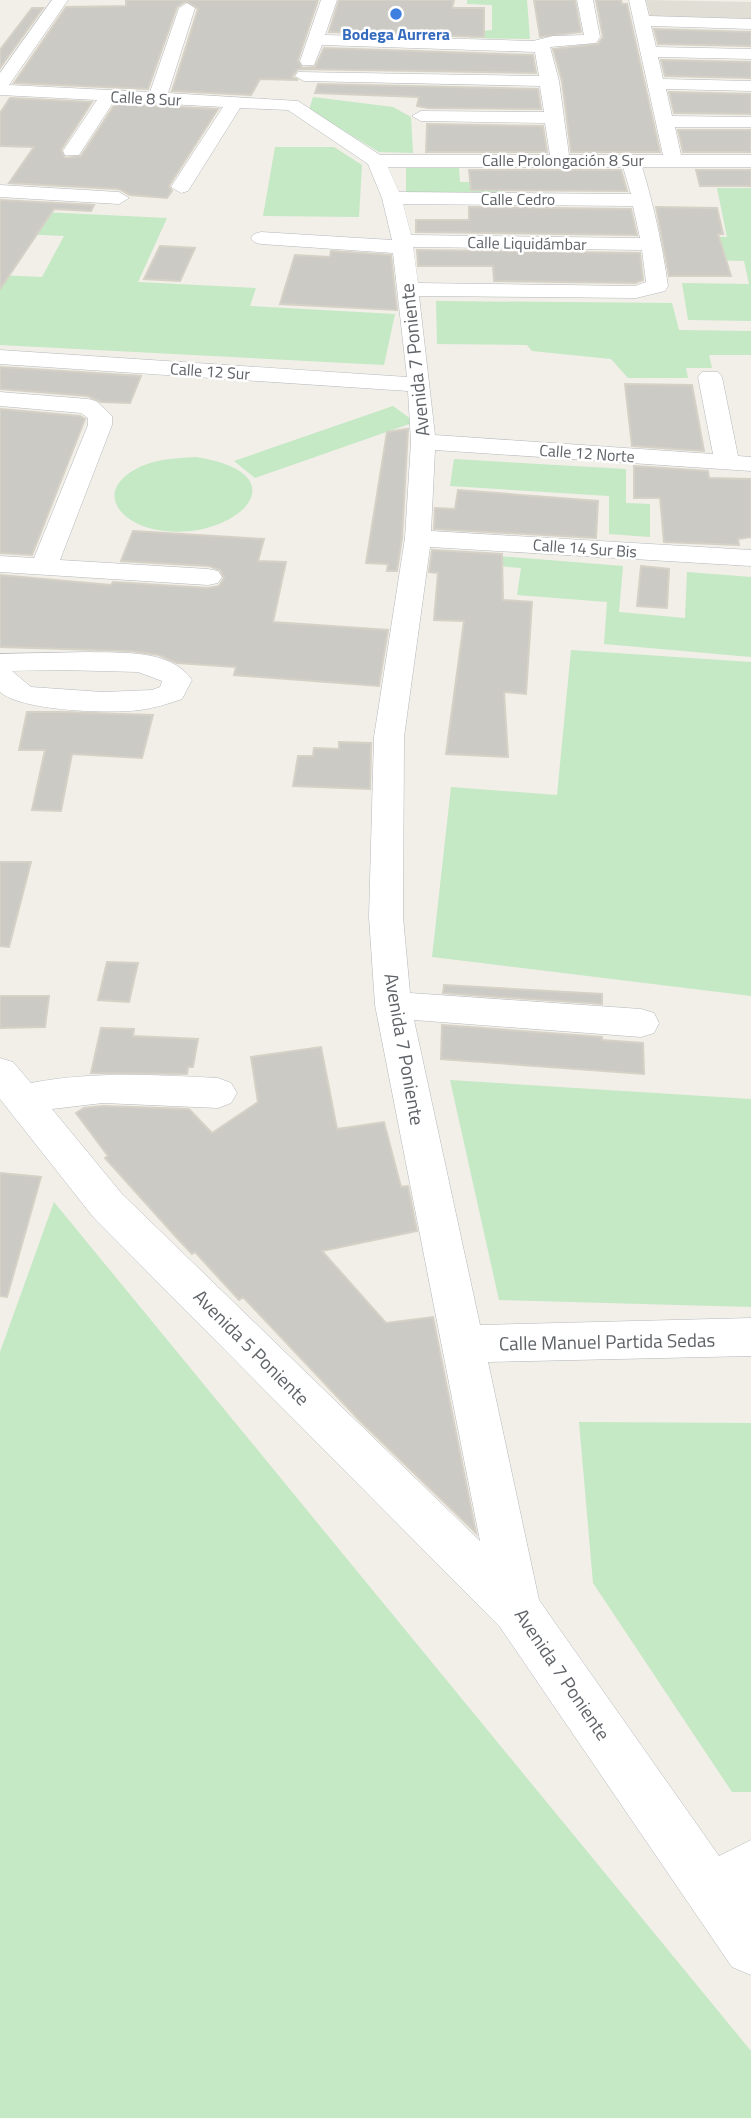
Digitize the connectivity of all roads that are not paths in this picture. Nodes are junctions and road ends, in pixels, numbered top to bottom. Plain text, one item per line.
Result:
1 (60, 0) edge
2 (329, 0) edge
3 (585, 0) edge
4 (637, 0) edge
5 (187, 8) dead end
6 (641, 21) junction
7 (751, 24) edge
8 (314, 40) junction
9 (535, 46) junction
10 (649, 52) junction
11 (751, 54) edge
12 (550, 81) junction
13 (658, 85) junction
14 (751, 86) edge
15 (0, 88) edge
16 (298, 90) junction
17 (109, 96) junction
18 (157, 99) junction
19 (235, 102) junction
20 (421, 116) dead end
21 (555, 118) junction
22 (666, 121) junction
23 (751, 122) edge
24 (72, 151) dead end
25 (560, 159) junction
26 (631, 160) junction
27 (673, 160) junction
28 (376, 161) junction
29 (751, 161) edge
30 (181, 187) dead end
31 (0, 191) edge
32 (119, 198) dead end
33 (392, 198) junction
34 (644, 200) junction
35 (261, 238) dead end
36 (402, 244) junction
37 (652, 244) junction
38 (407, 289) junction
39 (0, 357) edge
40 (710, 377) dead end
41 (419, 385) junction
42 (0, 399) edge
43 (423, 442) junction
44 (739, 463) edge
45 (418, 538) junction
46 (751, 558) edge
47 (0, 564) edge
48 (44, 566) junction
49 (208, 577) dead end
50 (0, 663) edge
51 (0, 676) edge
52 (393, 1005) junction
53 (641, 1023) dead end
54 (11, 1086) edge
55 (218, 1093) dead end
56 (751, 1337) edge
57 (462, 1344) junction
58 (517, 1610) junction
59 (732, 1879) edge
60 (751, 1948) edge

1 - 15 street
2 - 8 street
3 - 9 street
4 - 6 street
5 - 18 street
6 - 7 street
6 - 10 street
8 - 9 street
8 - 16 street
9 - 12 street
10 - 11 street
10 - 13 street
12 - 16 street, Calle 8 Sur
12 - 21 street
13 - 14 street
13 - 22 street
15 - 17 street, Calle 8 Sur
16 - 19 street, Calle 8 Sur
16 - 28 street
17 - 18 street, Calle 8 Sur
17 - 24 street
18 - 19 street, Calle 8 Sur
19 - 30 street
20 - 21 street
21 - 25 street
22 - 23 street
22 - 27 street
25 - 26 street, Calle Prolongación 8 Sur
25 - 28 street, Calle Prolongación 8 Sur
26 - 27 street, Calle Prolongación 8 Sur
26 - 34 street
27 - 29 street, Calle Prolongación 8 Sur
28 - 33 street, Avenida 7 Poniente
31 - 32 street
33 - 34 street, Calle Cedro
33 - 36 street, Avenida 7 Poniente
34 - 37 street
35 - 36 street, Calle Liquidámbar
36 - 37 street, Calle Liquidámbar
36 - 38 street, Avenida 7 Poniente
37 - 38 street
38 - 41 street, Avenida 7 Poniente
39 - 41 street, Calle 12 Sur
40 - 44 street
41 - 43 street, Avenida 7 Poniente
42 - 48 street
43 - 44 street, Calle 12 Norte
43 - 45 street, Avenida 7 Poniente
45 - 46 street, Calle 14 Sur Bis
45 - 52 street, Avenida 7 Poniente
47 - 48 street
48 - 49 street
50 - 51 street
52 - 53 street
52 - 57 street, Avenida 7 Poniente
54 - 55 street
54 - 58 street, Avenida 5 Poniente
56 - 57 street, Calle Manuel Partida Sedas
57 - 58 street, Avenida 7 Poniente
58 - 59 street, Avenida 7 Poniente
59 - 60 street, Avenida 7 Poniente

